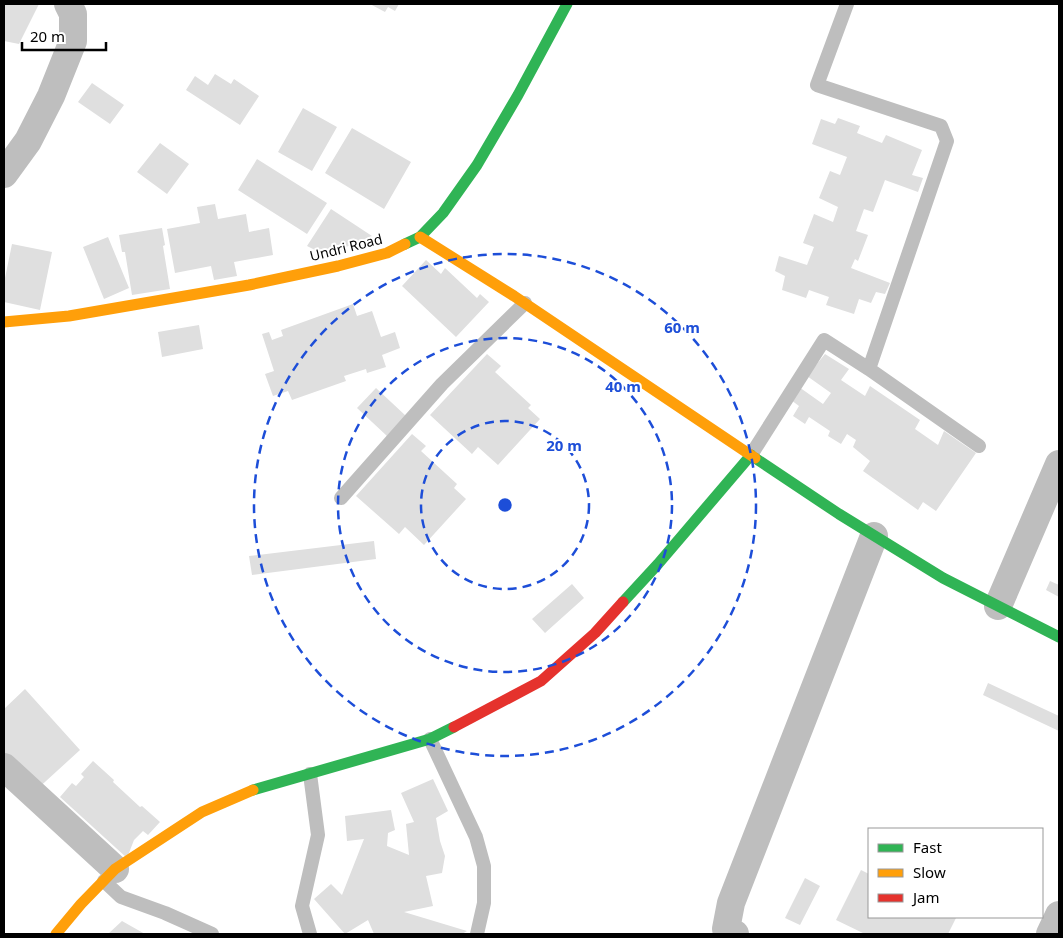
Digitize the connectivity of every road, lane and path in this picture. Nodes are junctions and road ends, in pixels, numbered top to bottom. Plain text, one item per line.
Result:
1 (68, 4) edge
2 (567, 4) edge
3 (847, 4) edge
4 (4, 174) edge
5 (420, 237) junction
6 (525, 303) junction
7 (4, 322) edge
8 (869, 370) junction
9 (979, 446) dead end
10 (751, 455) junction
11 (1059, 464) edge
12 (341, 498) dead end
13 (874, 536) junction
14 (998, 606) junction
15 (1059, 637) edge
16 (430, 739) junction
17 (4, 767) edge
18 (310, 774) junction
19 (110, 875) junction
20 (1059, 915) edge
21 (56, 934) edge
22 (212, 934) edge
23 (310, 934) edge
24 (477, 934) edge
25 (735, 934) edge
26 (1050, 934) edge

1 - 4 street
2 - 5 street, Undri Road
3 - 8 lane
5 - 6 street
5 - 7 street, Undri Road
6 - 10 street
6 - 12 lane
8 - 9 lane
8 - 10 lane
10 - 13 street
10 - 16 street
11 - 14 street
13 - 14 street
13 - 25 street
14 - 15 street
16 - 18 street
16 - 24 lane
17 - 19 street
18 - 19 street
18 - 23 lane
19 - 21 street
19 - 22 lane
20 - 26 street

